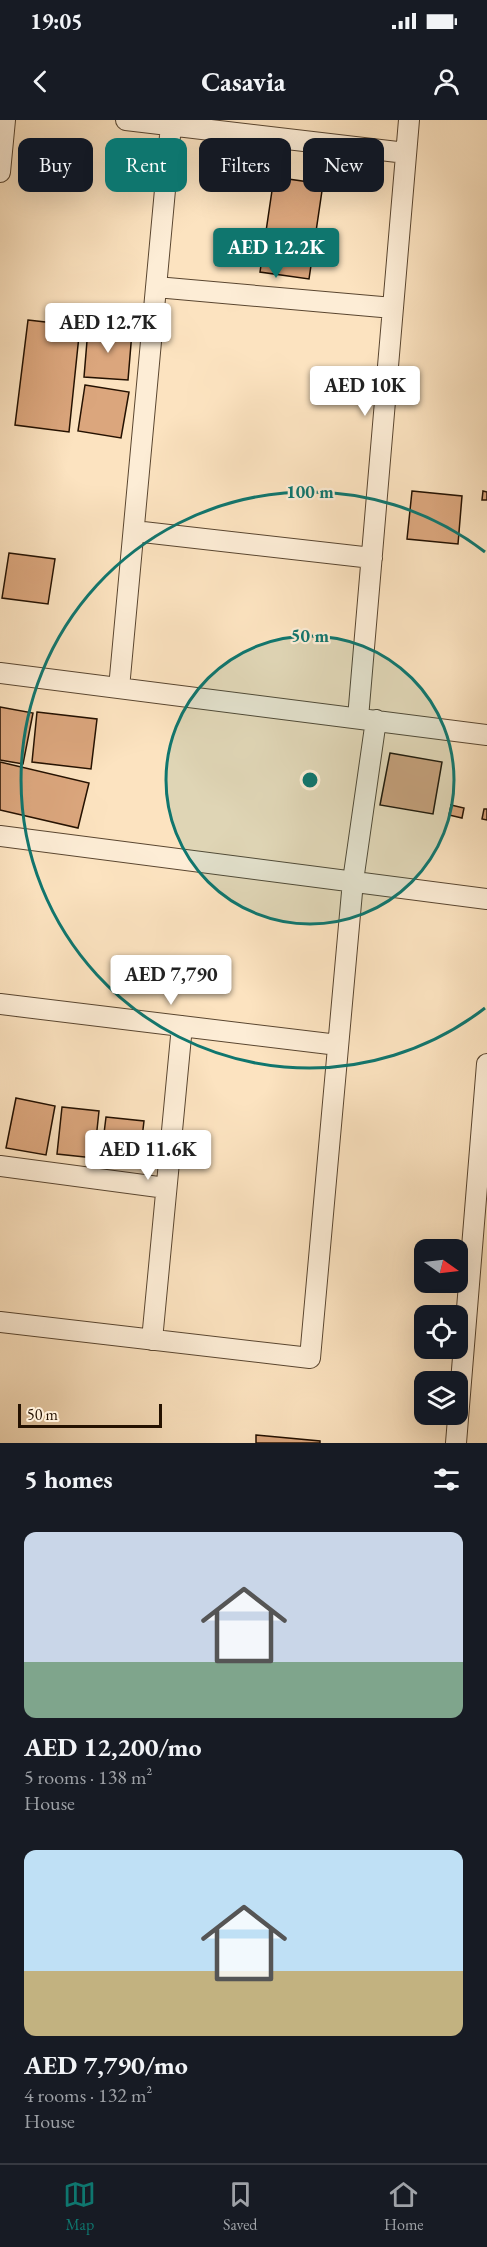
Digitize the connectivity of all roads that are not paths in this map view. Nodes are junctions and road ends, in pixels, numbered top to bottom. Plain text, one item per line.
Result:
1 (5, 120) edge
2 (126, 120) edge
3 (409, 120) edge
4 (171, 125) junction
5 (406, 153) junction
6 (0, 172) edge
7 (156, 287) junction
8 (393, 308) junction
9 (134, 531) junction
10 (372, 558) junction
11 (0, 673) edge
12 (119, 688) junction
13 (367, 719) junction
14 (487, 735) edge
15 (0, 836) edge
16 (353, 881) junction
17 (487, 899) edge
18 (0, 1004) edge
19 (182, 1026) junction
20 (338, 1044) junction
21 (487, 1064) edge
22 (0, 1166) edge
23 (166, 1188) junction
24 (0, 1322) edge
25 (152, 1340) junction
26 (456, 1443) edge

1 - 6 street
2 - 4 street
3 - 5 street
4 - 5 street
4 - 7 street
5 - 8 street
7 - 8 street
7 - 9 street
8 - 10 street
9 - 10 street
9 - 12 street
10 - 13 street
11 - 12 street
12 - 13 street
13 - 14 street
13 - 16 street
15 - 16 street
16 - 17 street
16 - 20 street
18 - 19 street
19 - 20 street
19 - 23 street
20 - 25 street
21 - 26 street
22 - 23 street
23 - 25 street
24 - 25 street

